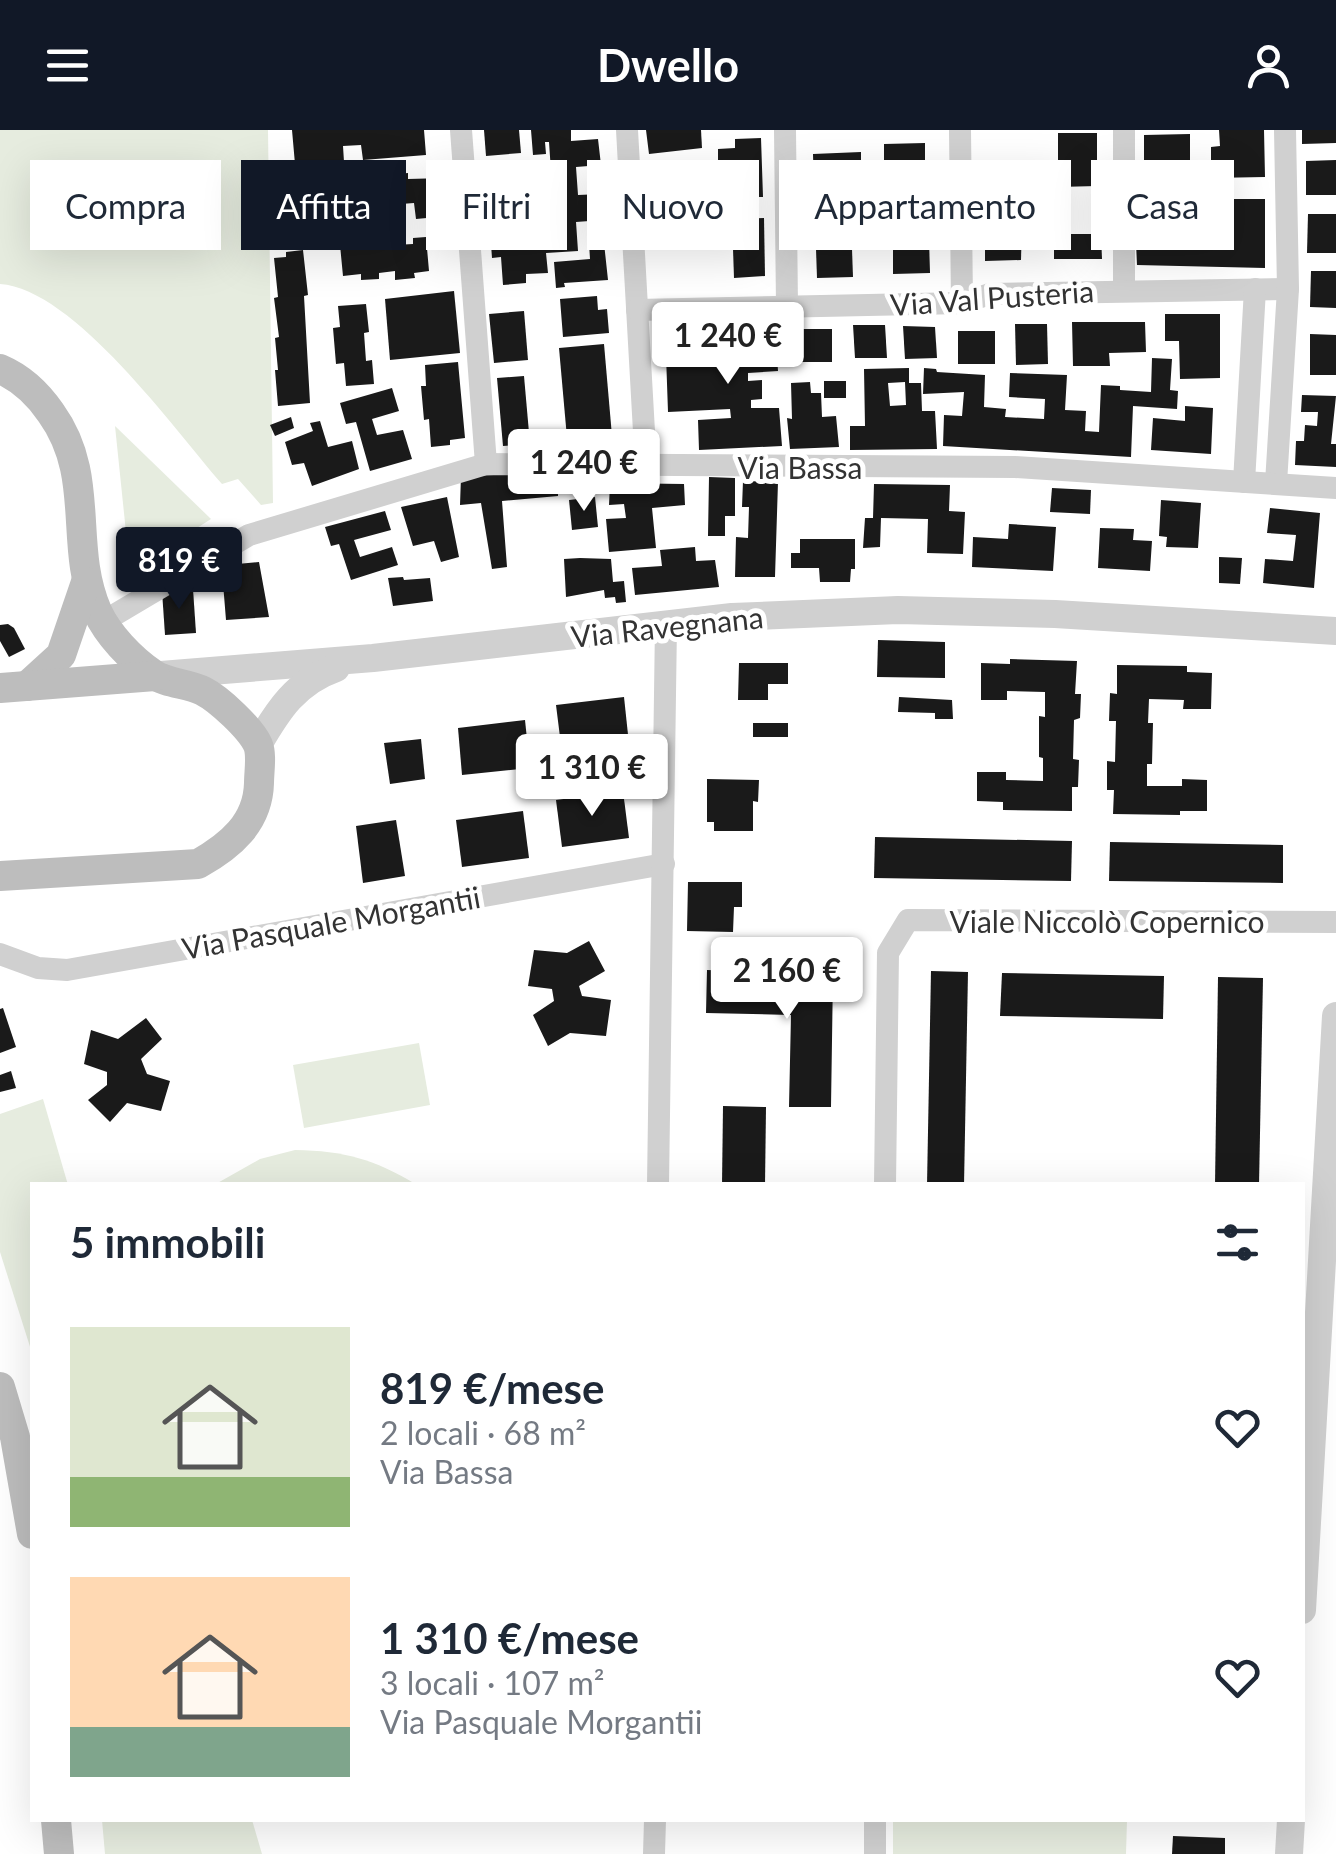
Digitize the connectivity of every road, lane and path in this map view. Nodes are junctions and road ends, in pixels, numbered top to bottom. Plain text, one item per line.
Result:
1 (461, 130) edge
2 (627, 130) edge
3 (785, 130) edge
4 (960, 130) edge
5 (1124, 130) edge
6 (1286, 130) edge
7 (1255, 289) junction
8 (1288, 289) junction
9 (1124, 290) junction
10 (962, 303) junction
11 (786, 306) junction
12 (636, 310) junction
13 (0, 368) edge
14 (486, 464) junction
15 (646, 467) junction
16 (1244, 482) junction
17 (1276, 484) junction
18 (1336, 488) edge
19 (86, 582) junction
20 (116, 614) dead end
21 (666, 624) junction
22 (1336, 631) edge
23 (373, 658) junction
24 (155, 676) junction
25 (14, 687) edge
26 (258, 745) junction
27 (664, 864) junction
28 (0, 876) edge
29 (1336, 922) edge
30 (0, 954) edge
31 (1336, 1016) edge
32 (658, 1182) edge
33 (885, 1182) edge
34 (1311, 1299) edge
35 (0, 1387) edge
36 (1305, 1506) edge
37 (30, 1523) edge
38 (56, 1822) edge
39 (655, 1822) edge
40 (876, 1822) edge
41 (1291, 1822) edge
42 (59, 1854) edge
43 (654, 1854) edge
44 (875, 1854) edge
45 (1289, 1854) edge

1 - 14 street
2 - 12 street
3 - 11 street
4 - 10 street
5 - 9 street
6 - 8 street
7 - 8 street, Via Val Pusteria
7 - 9 street, Via Val Pusteria
7 - 16 street
8 - 17 street
9 - 10 street, Via Val Pusteria
10 - 11 street, Via Val Pusteria
11 - 12 street, Via Val Pusteria
12 - 15 street
13 - 19 main road
14 - 15 street, Via Bassa
14 - 20 street, Via Bassa
15 - 16 street, Via Bassa
16 - 17 street, Via Bassa
17 - 18 street, Via Bassa
19 - 24 main road
19 - 25 main road
21 - 22 street, Via Ravegnana
21 - 23 street, Via Ravegnana
21 - 27 street
23 - 24 street, Via Ravegnana
23 - 26 street
24 - 25 main road, Via Ravegnana
24 - 26 main road
26 - 28 main road
27 - 30 street, Via Pasquale Morgantii
27 - 32 street
29 - 33 street, Viale Niccolò Copernico
31 - 34 street
34 - 36 street
35 - 37 main road
38 - 42 main road
39 - 43 street
40 - 44 street
41 - 45 street

